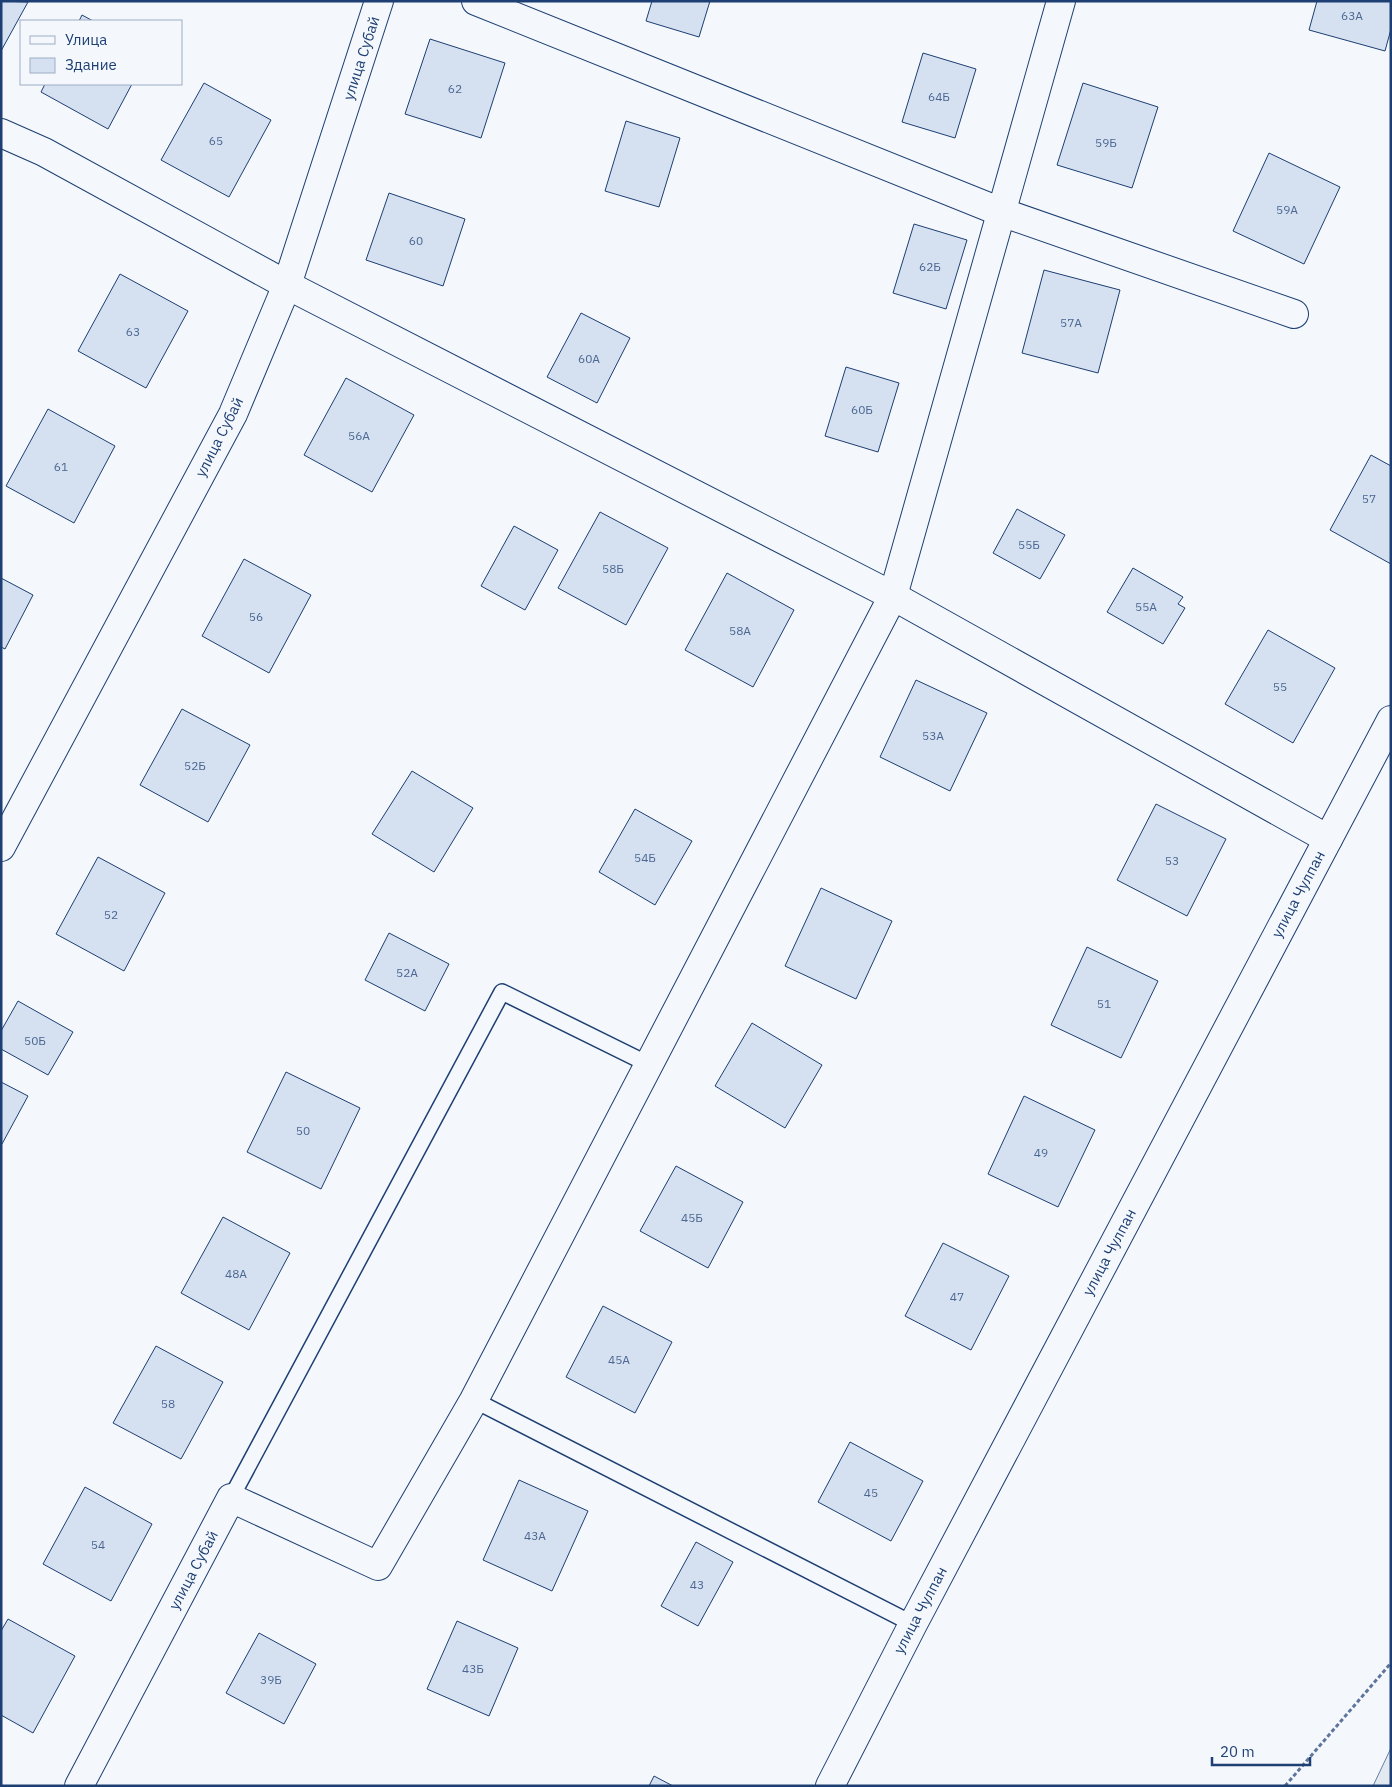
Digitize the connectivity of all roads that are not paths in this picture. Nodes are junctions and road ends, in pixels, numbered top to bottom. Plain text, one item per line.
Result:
1 (379, 1) edge
2 (476, 1) edge
3 (1061, 1) edge
4 (1, 133) edge
5 (1001, 212) junction
6 (287, 285) junction
7 (1294, 314) dead end
8 (892, 596) junction
9 (1391, 720) edge
10 (1328, 839) junction
11 (1, 847) edge
12 (650, 1065) junction
13 (474, 1400) junction
14 (231, 1498) junction
15 (913, 1624) junction
16 (79, 1786) edge
17 (830, 1786) edge

1 - 6 street, улица Субай
2 - 5 street
3 - 5 street
4 - 6 street
5 - 7 street
5 - 8 street
6 - 8 street
6 - 11 street, улица Субай
8 - 10 street
8 - 12 street
9 - 10 street, улица Чулпан
10 - 15 street, улица Чулпан
12 - 13 street
12 - 14 lane
13 - 14 street
13 - 15 lane
14 - 16 street, улица Субай
15 - 17 street, улица Чулпан

